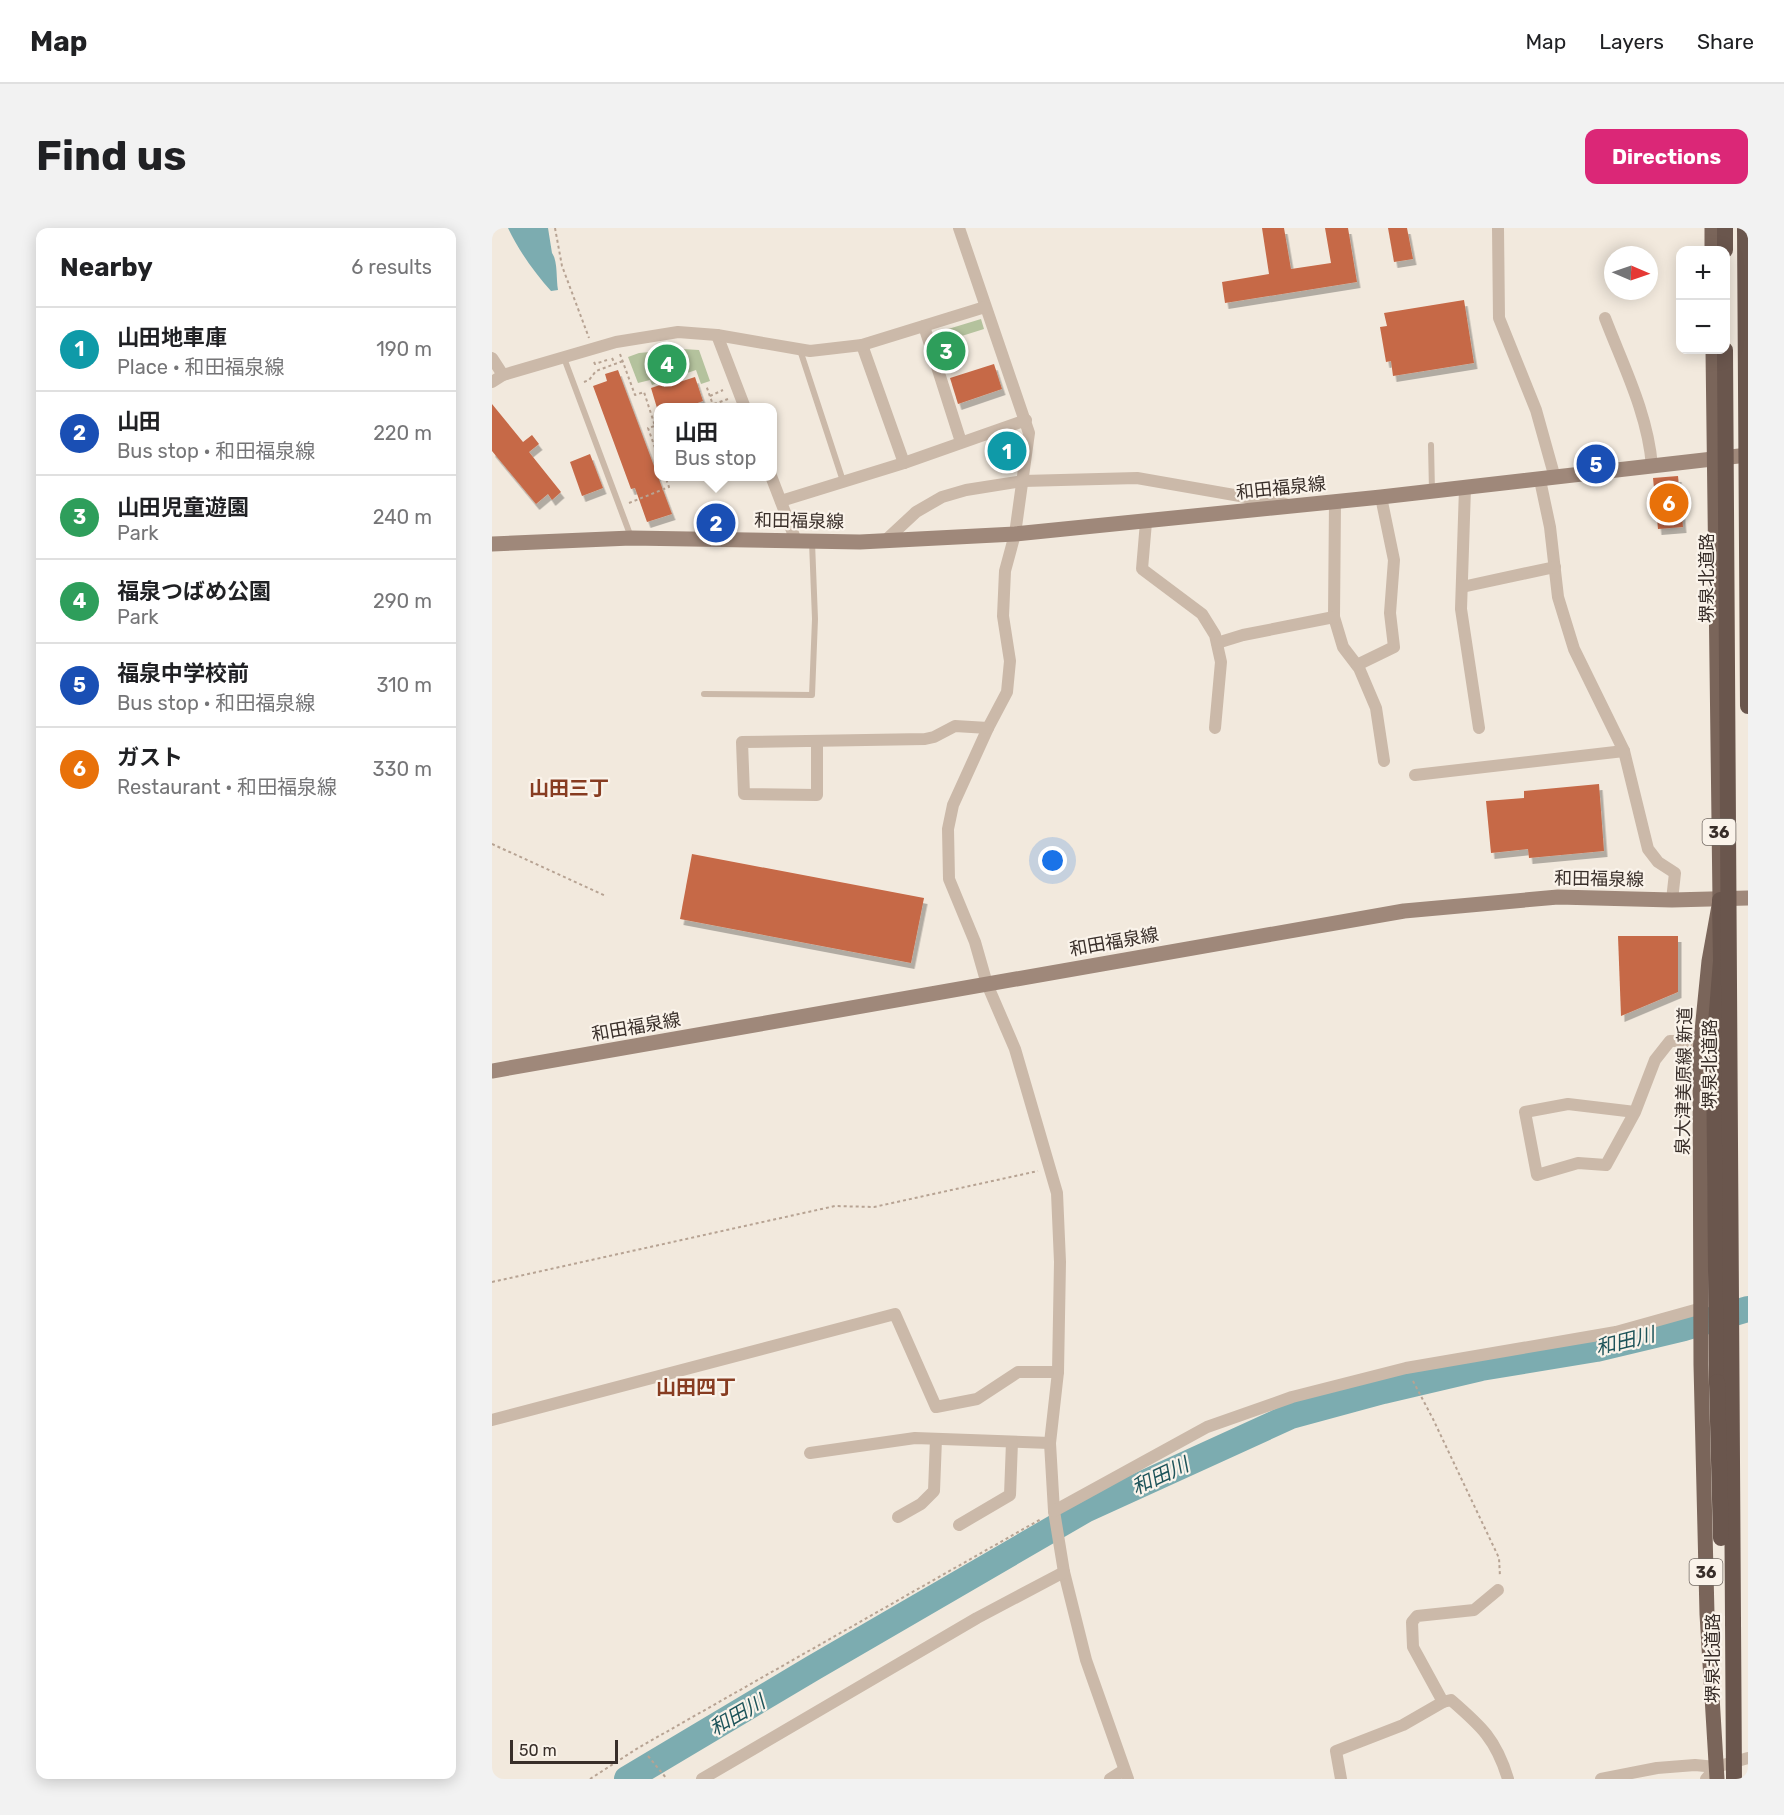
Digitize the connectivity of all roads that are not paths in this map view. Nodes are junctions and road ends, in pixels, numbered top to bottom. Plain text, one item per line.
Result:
1 (959, 228) edge
2 (1496, 228) edge
3 (1712, 228) edge
4 (1725, 228) edge
5 (1745, 228) edge
6 (1712, 246) edge
7 (1725, 246) edge
8 (985, 307) junction
9 (1605, 318) dead end
10 (924, 326) junction
11 (717, 335) junction
12 (862, 345) junction
13 (800, 350) junction
14 (1713, 354) edge
15 (1725, 354) edge
16 (492, 358) edge
17 (564, 358) junction
18 (497, 378) edge
19 (743, 403) edge
20 (1026, 420) junction
21 (961, 442) junction
22 (1431, 445) dead end
23 (1748, 454) edge
24 (1714, 459) junction
25 (904, 463) junction
26 (1652, 466) junction
27 (1556, 478) junction
28 (1540, 480) junction
29 (773, 481) edge
30 (1023, 481) junction
31 (843, 482) junction
32 (1465, 488) junction
33 (1432, 492) junction
34 (1381, 497) junction
35 (781, 501) junction
36 (1335, 502) junction
37 (1296, 506) junction
38 (1146, 522) junction
39 (1015, 534) junction
40 (631, 538) junction
41 (886, 540) junction
42 (804, 541) junction
43 (492, 544) edge
44 (1555, 567) junction
45 (1462, 587) junction
46 (1334, 618) junction
47 (1217, 643) junction
48 (1357, 664) junction
49 (704, 694) dead end
50 (1748, 706) edge
51 (988, 728) junction
52 (1215, 728) dead end
53 (1479, 728) dead end
54 (818, 741) junction
55 (1624, 751) junction
56 (1384, 761) dead end
57 (1415, 775) dead end
58 (1748, 898) edge
59 (1672, 900) junction
60 (1720, 900) junction
61 (987, 984) junction
62 (1708, 1045) junction
63 (492, 1071) edge
64 (1635, 1112) junction
65 (1702, 1311) junction
66 (1058, 1372) junction
67 (492, 1420) edge
68 (936, 1439) junction
69 (1012, 1442) junction
70 (1050, 1443) junction
71 (810, 1453) dead end
72 (1055, 1516) junction
73 (898, 1517) dead end
74 (958, 1525) dead end
75 (1064, 1572) junction
76 (1498, 1590) road end
77 (1443, 1702) junction
78 (1748, 1758) edge
79 (1717, 1773) edge
80 (1126, 1774) edge
81 (702, 1779) edge
82 (1110, 1779) edge
83 (1341, 1779) edge
84 (1508, 1779) edge
85 (1601, 1779) edge
86 (1706, 1779) edge
87 (1733, 1779) edge

1 - 8 street
2 - 27 street
3 - 6 main road
4 - 7 highway
5 - 50 highway, bridge
8 - 10 street
8 - 20 street
9 - 26 street
10 - 12 street
10 - 21 street
11 - 13 street
11 - 17 street
11 - 19 street
12 - 13 street
12 - 25 street
13 - 31 lane
14 - 24 main road, 36
15 - 87 highway, 堺泉北道路, bridge
16 - 18 street
17 - 18 street
17 - 40 lane
20 - 21 street
20 - 30 street
21 - 25 street
22 - 33 lane
23 - 24 main road, 和田福泉線
24 - 26 main road, 和田福泉線
24 - 60 main road, 36
25 - 31 street
26 - 27 main road, 和田福泉線
27 - 28 main road, 和田福泉線
28 - 32 main road, 和田福泉線
28 - 44 street
29 - 35 street
30 - 37 street
30 - 39 street
30 - 41 street
31 - 35 street
32 - 33 main road, 和田福泉線
32 - 45 street
33 - 34 main road, 和田福泉線
34 - 36 main road, 和田福泉線
34 - 48 street
35 - 42 street
36 - 37 main road, 和田福泉線
36 - 46 street
37 - 38 main road, 和田福泉線
38 - 39 main road, 和田福泉線
38 - 47 street
39 - 41 main road, 和田福泉線
39 - 51 street
40 - 42 main road, 和田福泉線
40 - 43 main road, 和田福泉線
41 - 42 main road, 和田福泉線
42 - 49 lane
44 - 45 street
44 - 55 street
45 - 53 street
46 - 47 street
46 - 48 street
47 - 52 street
48 - 56 street
51 - 54 street
51 - 61 street
54 - 54 street
55 - 57 street
55 - 59 street
58 - 60 main road, 和田福泉線
59 - 60 main road, 和田福泉線
59 - 61 main road, 和田福泉線
60 - 62 highway
61 - 63 main road, 和田福泉線
61 - 66 street
62 - 64 street
62 - 65 main road, 泉大津美原線 新道 / 36
62 - 87 highway, bridge
64 - 64 street
65 - 72 street
65 - 79 main road, 泉大津美原線 新道 / 36
66 - 67 street
66 - 70 street
68 - 69 street
68 - 71 street
68 - 73 street
69 - 70 street
69 - 74 street
70 - 72 street
72 - 75 street
75 - 80 street
75 - 81 street
76 - 77 street
77 - 83 street
77 - 84 street
78 - 79 street
79 - 85 street
79 - 86 street
80 - 82 street

